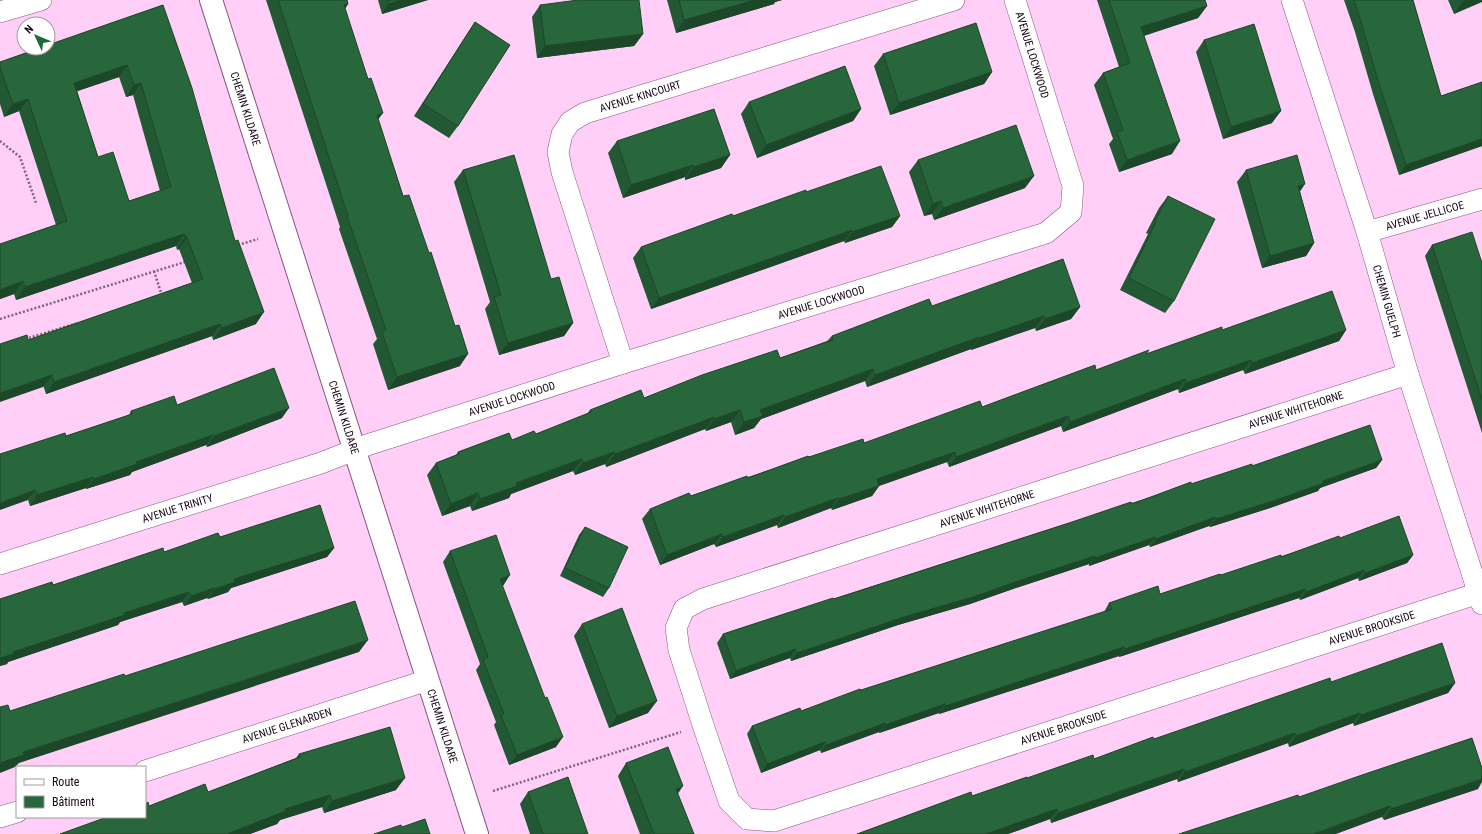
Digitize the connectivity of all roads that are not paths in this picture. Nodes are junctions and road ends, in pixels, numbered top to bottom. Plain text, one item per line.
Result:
1 (41, 0) edge
2 (211, 0) edge
3 (954, 0) edge
4 (1015, 0) edge
5 (1292, 0) edge
6 (0, 12) edge
7 (1482, 199) edge
8 (1367, 232) junction
9 (623, 363) junction
10 (1408, 374) junction
11 (354, 450) junction
12 (0, 564) edge
13 (1480, 598) edge
14 (428, 680) junction
15 (694, 728) joint
16 (146, 771) edge
17 (16, 812) edge
18 (0, 817) edge
19 (478, 834) edge

1 - 6 street
2 - 11 street, CHEMIN KILDARE
3 - 9 street, AVENUE KINCOURT
4 - 9 street, AVENUE LOCKWOOD
5 - 8 street, CHEMIN GUELPH
7 - 8 street, AVENUE JELLICOE
8 - 10 street, CHEMIN GUELPH
9 - 11 street, AVENUE LOCKWOOD
10 - 13 street, CHEMIN GUELPH
10 - 15 street, AVENUE WHITEHORNE
11 - 12 street, AVENUE TRINITY
11 - 14 street, CHEMIN KILDARE
13 - 15 street, AVENUE BROOKSIDE
14 - 16 street, AVENUE GLENARDEN
14 - 19 street, CHEMIN KILDARE
17 - 18 street

